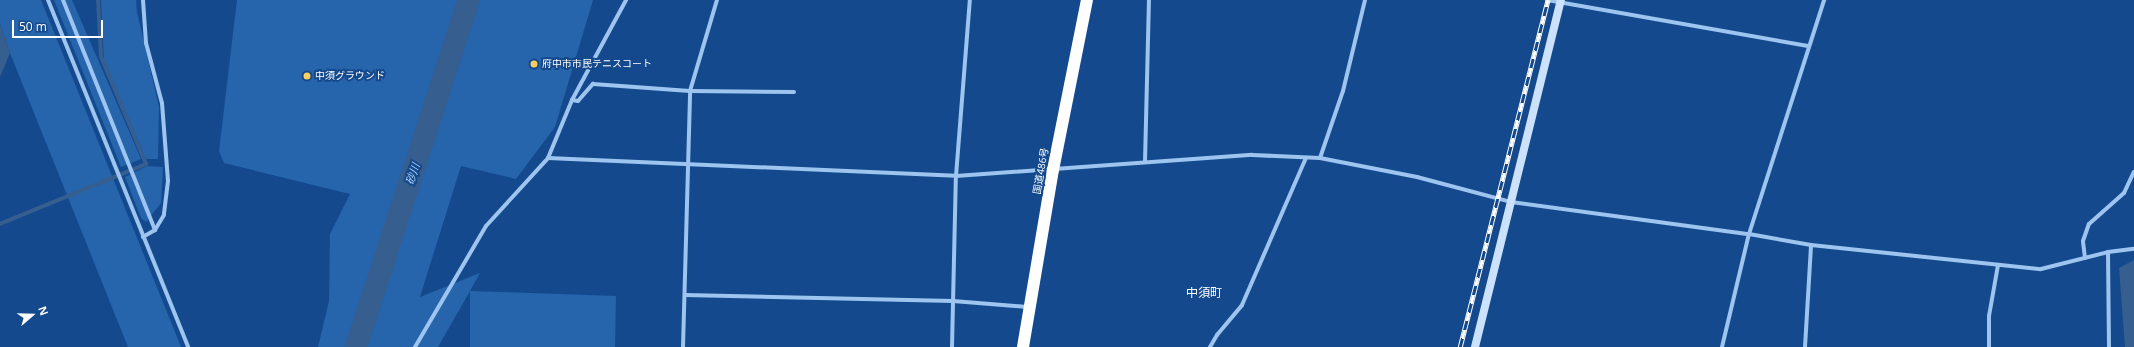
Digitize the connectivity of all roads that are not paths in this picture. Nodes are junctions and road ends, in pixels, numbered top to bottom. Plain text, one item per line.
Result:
1 (48, 0) edge
2 (63, 0) edge
3 (143, 0) edge
4 (626, 0) edge
5 (717, 0) edge
6 (970, 0) edge
7 (1087, 0) edge
8 (1149, 0) edge
9 (1365, 0) edge
10 (1547, 0) edge
11 (1824, 0) edge
12 (1561, 1) edge
13 (1808, 46) junction
14 (690, 91) junction
15 (794, 92) dead end
16 (572, 100) junction
17 (548, 158) junction
18 (1306, 158) junction
19 (1320, 158) junction
20 (1145, 162) junction
21 (688, 164) junction
22 (1053, 170) junction
23 (2134, 172) edge
24 (956, 176) junction
25 (1511, 202) junction
26 (155, 230) junction
27 (1749, 234) junction
28 (143, 237) junction
29 (1811, 246) junction
30 (2134, 249) edge
31 (2108, 252) junction
32 (2085, 258) junction
33 (1998, 265) junction
34 (685, 295) junction
35 (953, 301) junction
36 (1031, 308) junction
37 (188, 347) edge
38 (415, 347) edge
39 (683, 347) edge
40 (952, 347) edge
41 (1023, 347) edge
42 (1210, 347) edge
43 (1475, 347) edge
44 (1722, 347) edge
45 (1806, 347) edge
46 (1989, 347) edge
47 (2109, 347) edge

1 - 28 street
2 - 26 street
3 - 26 street
4 - 16 street
5 - 14 street
6 - 24 street
7 - 22 highway, 国道486号
8 - 20 street
9 - 19 street
10 - 12 street
11 - 13 street
12 - 13 street
12 - 25 street
13 - 27 street
14 - 15 street
14 - 16 street
14 - 21 street
16 - 17 street
17 - 21 street
17 - 38 street
18 - 19 street
18 - 20 street
18 - 42 street
19 - 25 street
20 - 22 street
21 - 24 street
21 - 34 street
22 - 24 street
22 - 36 highway, 国道486号
23 - 32 street
24 - 35 street
25 - 27 street
25 - 43 street
26 - 28 street
27 - 29 street
27 - 44 street
28 - 37 street
29 - 33 street
29 - 45 street
30 - 31 street
31 - 32 street
31 - 47 street
32 - 33 street
33 - 46 street
34 - 35 street
34 - 39 street
35 - 36 street
35 - 40 street
36 - 41 highway, 国道486号

